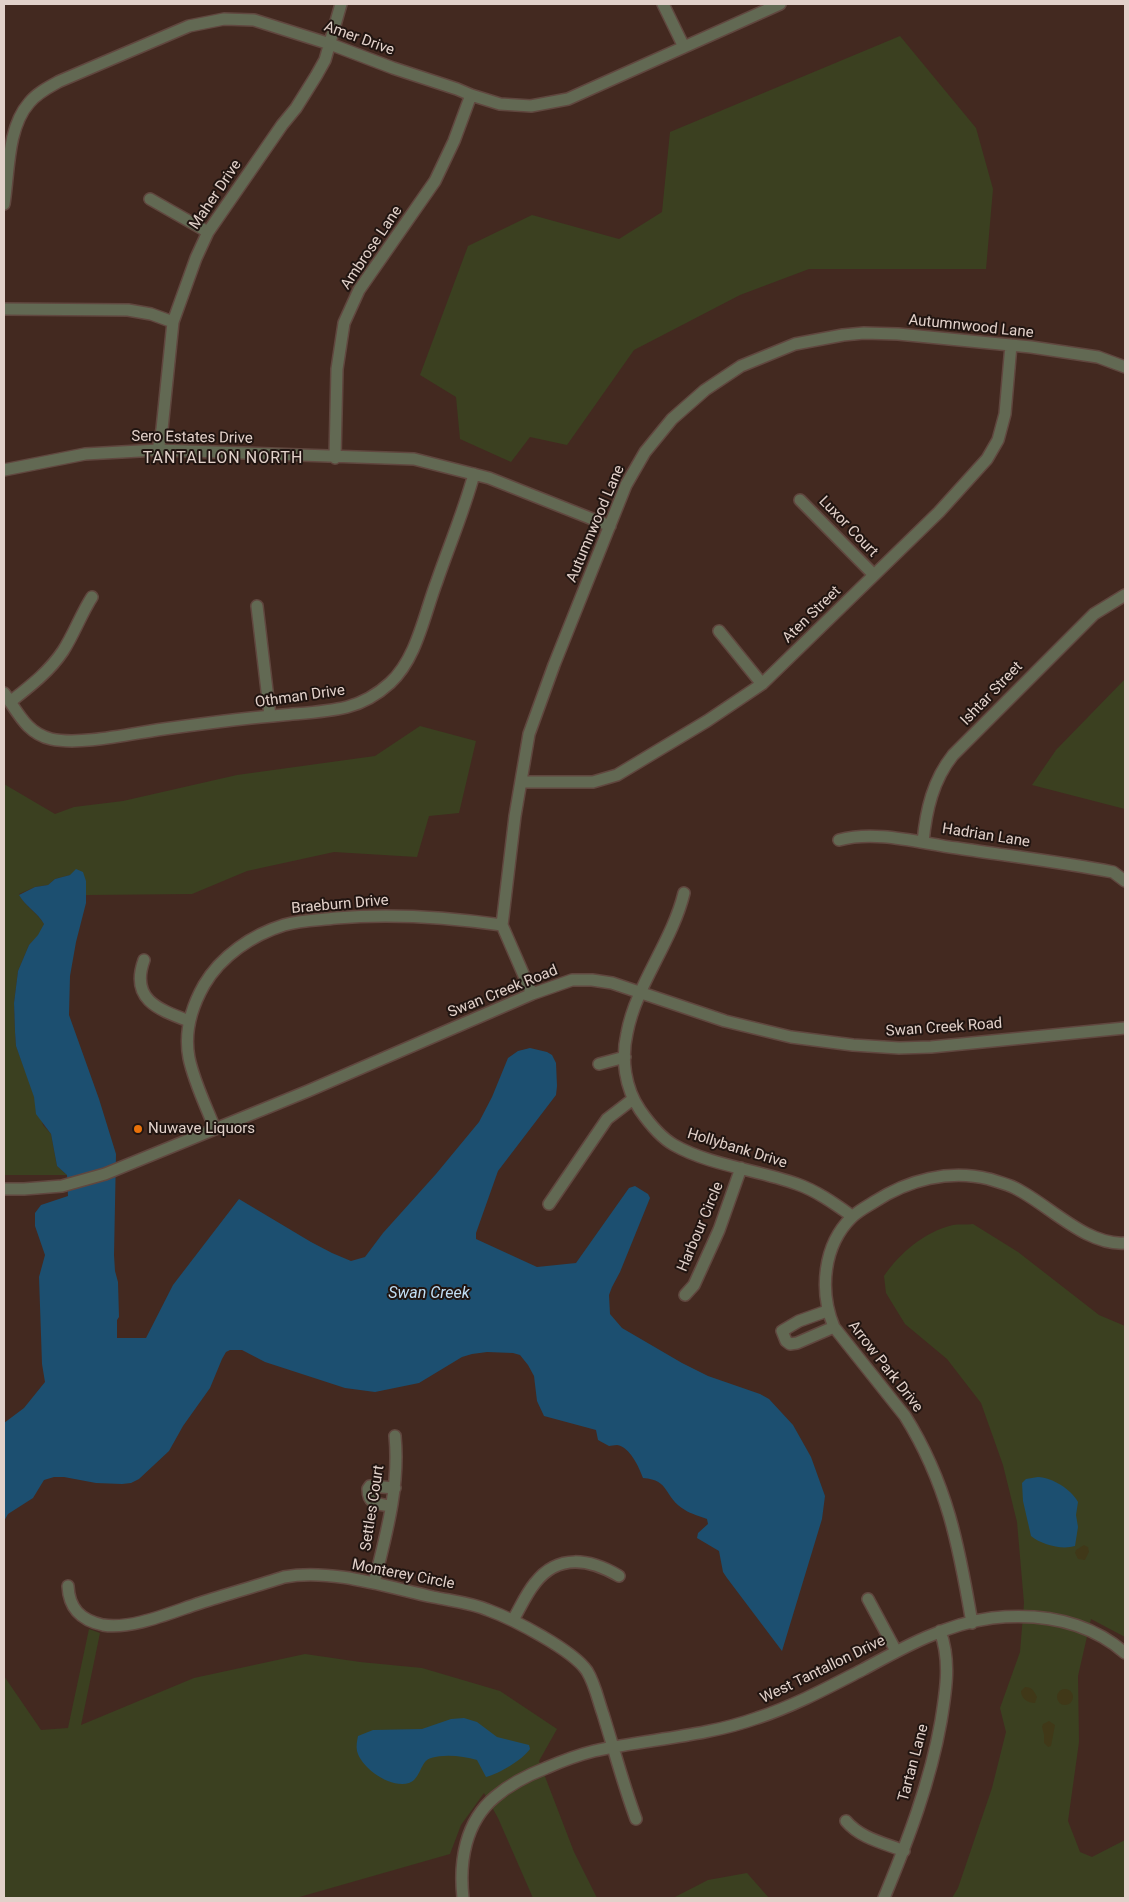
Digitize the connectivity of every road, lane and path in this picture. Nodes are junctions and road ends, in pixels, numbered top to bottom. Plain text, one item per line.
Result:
1 (341, 4) edge
2 (664, 4) edge
3 (780, 4) edge
4 (330, 44) junction
5 (684, 47) junction
6 (471, 95) junction
7 (150, 199) dead end
8 (4, 204) edge
9 (208, 232) junction
10 (4, 308) edge
11 (173, 322) junction
12 (1010, 345) junction
13 (1125, 367) edge
14 (158, 450) junction
15 (335, 458) junction
16 (4, 470) edge
17 (474, 474) junction
18 (800, 500) dead end
19 (610, 526) junction
20 (874, 575) junction
21 (1125, 595) edge
22 (92, 597) dead end
23 (257, 606) dead end
24 (719, 631) dead end
25 (762, 684) junction
26 (7, 698) edge
27 (270, 716) junction
28 (521, 782) junction
29 (839, 840) dead end
30 (923, 842) junction
31 (1125, 881) edge
32 (684, 893) dead end
33 (502, 925) junction
34 (144, 960) dead end
35 (642, 993) junction
36 (532, 994) junction
37 (189, 1021) junction
38 (1125, 1028) edge
39 (625, 1057) junction
40 (599, 1064) dead end
41 (633, 1100) junction
42 (215, 1129) junction
43 (741, 1168) junction
44 (4, 1189) edge
45 (549, 1204) dead end
46 (852, 1216) junction
47 (1125, 1243) edge
48 (685, 1295) dead end
49 (828, 1311) junction
50 (834, 1326) junction
51 (395, 1436) dead end
52 (395, 1488) junction
53 (391, 1506) junction
54 (619, 1576) dead end
55 (374, 1583) junction
56 (68, 1586) dead end
57 (868, 1599) dead end
58 (513, 1620) junction
59 (972, 1623) junction
60 (940, 1631) junction
61 (896, 1651) junction
62 (1125, 1653) edge
63 (613, 1748) junction
64 (636, 1819) dead end
65 (846, 1821) dead end
66 (904, 1851) junction
67 (463, 1898) edge
68 (884, 1898) edge

1 - 4 street, Maher Drive
2 - 5 street
3 - 5 street, Amer Drive
4 - 6 street, Amer Drive
4 - 8 street, Amer Drive
4 - 9 street, Maher Drive
5 - 6 street, Amer Drive
6 - 15 street, Ambrose Lane
7 - 9 street
9 - 11 street, Maher Drive
10 - 11 street
11 - 14 street, Maher Drive
12 - 13 street, Autumnwood Lane
12 - 19 street, Autumnwood Lane
12 - 20 street, Aten Street
14 - 15 street, Sero Estates Drive
14 - 16 street, Sero Estates Drive
15 - 17 street, Sero Estates Drive
17 - 19 street, Sero Estates Drive
17 - 27 street, Othman Drive
18 - 20 street, Luxor Court
19 - 28 street, Autumnwood Lane
20 - 25 street, Aten Street
21 - 30 street, Ishtar Street
22 - 26 street
23 - 27 street
24 - 25 street
25 - 28 street, Aten Street
26 - 27 street, Othman Drive
28 - 33 street, Autumnwood Lane
29 - 30 street, Hadrian Lane
30 - 31 street, Hadrian Lane
32 - 35 street, Hollybank Drive
33 - 36 street
33 - 37 street, Braeburn Drive
34 - 37 street
35 - 36 street, Swan Creek Road
35 - 38 street, Swan Creek Road
35 - 39 street, Hollybank Drive
36 - 42 street, Swan Creek Road
37 - 42 street, Braeburn Drive
39 - 40 street
39 - 41 street, Hollybank Drive
41 - 43 street, Hollybank Drive
41 - 45 street
42 - 44 street, Swan Creek Road
43 - 46 street, Hollybank Drive
43 - 48 street, Harbour Circle
46 - 47 street, Arrow Park Drive
46 - 49 street, Arrow Park Drive
49 - 50 street, Arrow Park Drive
49 - 50 street
50 - 59 street, Arrow Park Drive
51 - 52 street, Settles Court
52 - 53 street, Settles Court
52 - 53 street
53 - 55 street, Settles Court
54 - 58 street
55 - 56 street, Monterey Circle
55 - 58 street, Monterey Circle
57 - 61 street
58 - 63 street, Monterey Circle
59 - 60 street, West Tantallon Drive
59 - 62 street, West Tantallon Drive
60 - 61 street, West Tantallon Drive
60 - 66 street, Tartan Lane
61 - 63 street, West Tantallon Drive
63 - 64 street, Monterey Circle
63 - 67 street, West Tantallon Drive
65 - 66 street
66 - 68 street, Tartan Lane

